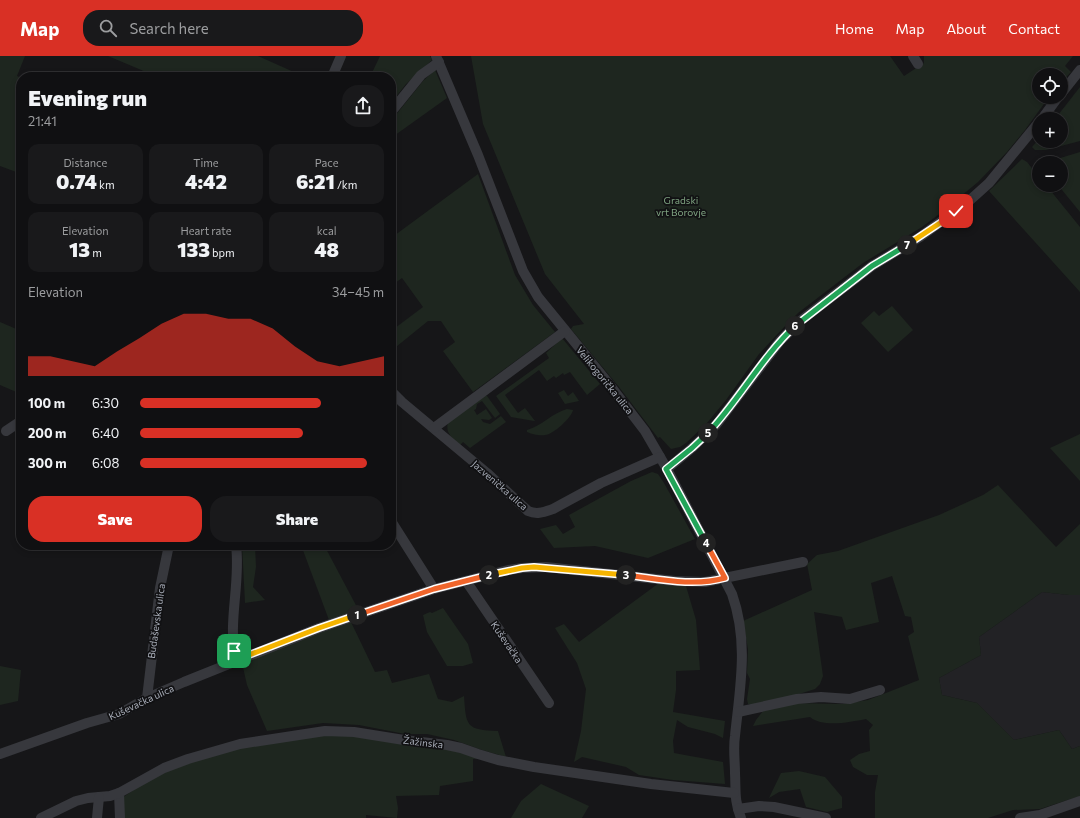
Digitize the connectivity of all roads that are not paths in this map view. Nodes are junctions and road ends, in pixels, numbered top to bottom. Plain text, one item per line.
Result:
1 (341, 56) edge
2 (438, 59) edge
3 (1080, 70) edge
4 (334, 72) edge
5 (1068, 85) edge
6 (396, 106) edge
7 (1032, 131) edge
8 (565, 331) junction
9 (396, 396) edge
10 (16, 424) edge
11 (434, 428) junction
12 (6, 431) dead end
13 (660, 457) junction
14 (666, 469) junction
15 (396, 529) edge
16 (168, 550) edge
17 (236, 550) edge
18 (803, 562) dead end
19 (725, 578) junction
20 (466, 581) junction
21 (434, 589) junction
22 (236, 660) junction
23 (880, 690) dead end
24 (147, 698) junction
25 (549, 703) dead end
26 (738, 712) junction
27 (0, 754) edge
28 (119, 793) junction
29 (734, 793) junction
30 (100, 797) junction
31 (1080, 801) edge
32 (739, 815) edge
33 (41, 818) edge
34 (97, 818) edge
35 (120, 818) edge
36 (826, 818) edge
37 (1020, 818) edge

1 - 4 street
2 - 6 street
2 - 8 street, Velikogorička ulica
3 - 5 street
7 - 14 street
8 - 11 street
8 - 13 street, Velikogorička ulica
9 - 11 street, Jazvenička ulica
10 - 12 street
11 - 13 street, Jazvenička ulica
13 - 14 street, Velikogorička ulica
14 - 19 street, Velikogorička ulica
15 - 21 street
16 - 24 street, Budaševska ulica
17 - 22 street
18 - 19 street, Kuševačka ulica
19 - 20 street, Kuševačka ulica
19 - 26 street, Velikogorička ulica
20 - 21 street, Kuševačka ulica
20 - 25 street, Kuševačka
21 - 22 street, Kuševačka ulica
22 - 24 street, Kuševačka ulica
23 - 26 street
24 - 27 street, Kuševačka ulica
26 - 29 street, Velikogorička ulica
28 - 29 street, Žažinska
28 - 30 street, Žažinska
28 - 35 street
29 - 32 street, Velikogorička ulica
30 - 33 street, Žažinska
30 - 34 street
31 - 37 street
32 - 36 street

